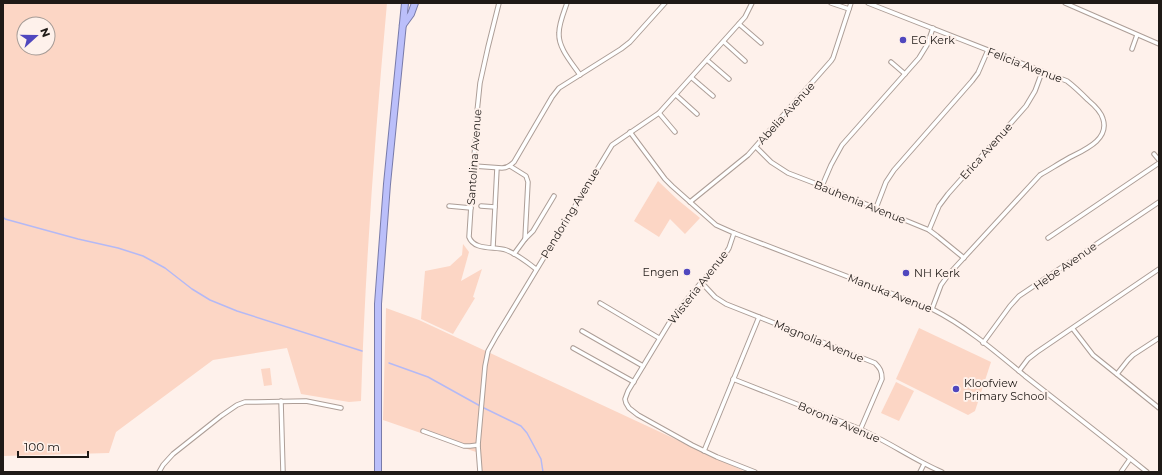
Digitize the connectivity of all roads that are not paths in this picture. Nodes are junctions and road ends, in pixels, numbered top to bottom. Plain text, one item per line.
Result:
1 (400, 3) edge
2 (405, 3) edge
3 (415, 3) edge
4 (499, 3) edge
5 (567, 3) edge
6 (665, 3) edge
7 (752, 3) edge
8 (831, 3) edge
9 (851, 3) edge
10 (868, 3) edge
11 (1067, 3) edge
12 (849, 9) junction
13 (739, 24) junction
14 (402, 26) junction
15 (933, 28) junction
16 (1137, 34) junction
17 (724, 42) junction
18 (761, 43) dead end
19 (1159, 44) edge
20 (1132, 48) dead end
21 (988, 50) junction
22 (707, 60) junction
23 (745, 60) dead end
24 (891, 62) dead end
25 (1042, 72) junction
26 (905, 74) junction
27 (580, 75) junction
28 (692, 78) junction
29 (729, 79) dead end
30 (676, 95) junction
31 (713, 96) dead end
32 (659, 113) junction
33 (697, 114) dead end
34 (630, 132) junction
35 (675, 132) dead end
36 (756, 147) junction
37 (1154, 154) dead end
38 (1159, 161) edge
39 (474, 166) junction
40 (510, 166) junction
41 (497, 168) junction
42 (822, 186) junction
43 (554, 196) dead end
44 (690, 202) junction
45 (1159, 202) edge
46 (449, 206) dead end
47 (481, 206) dead end
48 (495, 207) junction
49 (471, 208) junction
50 (876, 208) junction
51 (929, 230) junction
52 (734, 233) junction
53 (1048, 238) dead end
54 (525, 239) junction
55 (493, 247) junction
56 (514, 254) junction
57 (964, 258) junction
58 (536, 269) junction
59 (1159, 269) edge
60 (701, 282) junction
61 (600, 303) dead end
62 (932, 309) junction
63 (759, 317) junction
64 (1073, 328) junction
65 (582, 331) dead end
66 (659, 338) junction
67 (1159, 338) edge
68 (983, 343) junction
69 (573, 348) dead end
70 (643, 366) junction
71 (1019, 371) junction
72 (1117, 374) junction
73 (733, 379) junction
74 (634, 382) junction
75 (280, 401) junction
76 (341, 408) dead end
77 (1159, 408) edge
78 (861, 428) junction
79 (423, 431) dead end
80 (478, 445) junction
81 (704, 451) junction
82 (1130, 459) junction
83 (924, 464) junction
84 (159, 472) edge
85 (282, 472) edge
86 (378, 472) edge
87 (480, 472) edge
88 (755, 472) edge
89 (920, 472) edge
90 (942, 472) edge
91 (1121, 472) edge
92 (1147, 472) edge

1 - 14 highway
2 - 14 highway
3 - 14 highway
4 - 39 street, Santolina Avenue
5 - 27 street
6 - 27 street
7 - 13 street, Pendoring Avenue
8 - 12 street
9 - 12 street, Abelia Avenue
10 - 15 street, Felicia Avenue
11 - 16 street
12 - 36 street, Abelia Avenue
13 - 17 street, Pendoring Avenue
13 - 18 street
14 - 86 highway
15 - 21 street, Felicia Avenue
15 - 26 street
16 - 19 street
16 - 20 street
17 - 22 street, Pendoring Avenue
17 - 23 street
21 - 25 street, Felicia Avenue
21 - 50 street
22 - 28 street, Pendoring Avenue
22 - 29 street
24 - 26 street
25 - 51 street, Erica Avenue
25 - 57 street, Felicia Avenue
26 - 42 street
27 - 40 street
28 - 30 street, Pendoring Avenue
28 - 31 street
30 - 32 street, Pendoring Avenue
30 - 33 street
32 - 34 street, Pendoring Avenue
32 - 35 street
34 - 44 street, Manuka Avenue
34 - 58 street, Pendoring Avenue
36 - 42 street, Bauhenia Avenue
36 - 44 street, Abelia Avenue
37 - 38 street
38 - 53 street
39 - 41 street
39 - 49 street, Santolina Avenue
40 - 41 street
40 - 54 street
41 - 48 street
42 - 50 street, Bauhenia Avenue
43 - 54 street
44 - 52 street, Manuka Avenue
45 - 68 street, Hebe Avenue
46 - 49 street
47 - 48 street
48 - 55 street
49 - 55 street, Santolina Avenue
50 - 51 street, Bauhenia Avenue
51 - 57 street, Bauhenia Avenue
52 - 60 street, Wisteria Avenue
52 - 62 street, Manuka Avenue
54 - 56 street
55 - 56 street, Santolina Avenue
56 - 58 street, Santolina Avenue
57 - 62 street, Felicia Avenue
58 - 80 street, Pendoring Avenue
59 - 64 street
60 - 63 street, Magnolia Avenue
60 - 66 street, Wisteria Avenue
61 - 66 street
62 - 68 street, Manuka Avenue
63 - 73 street
63 - 78 street, Magnolia Avenue
64 - 71 street
64 - 72 street
65 - 70 street
66 - 70 street, Wisteria Avenue
67 - 72 street
68 - 71 street, Manuka Avenue
69 - 74 street
70 - 74 street, Wisteria Avenue
71 - 82 street, Manuka Avenue
72 - 77 street
73 - 78 street, Boronia Avenue
73 - 81 street
74 - 81 street, Wisteria Avenue
75 - 76 street
75 - 84 street
75 - 85 street
78 - 83 street, Boronia Avenue
79 - 80 street
80 - 87 street, Pendoring Avenue
81 - 88 street
82 - 91 street
82 - 92 street, Manuka Avenue
83 - 89 street
83 - 90 street, Boronia Avenue

